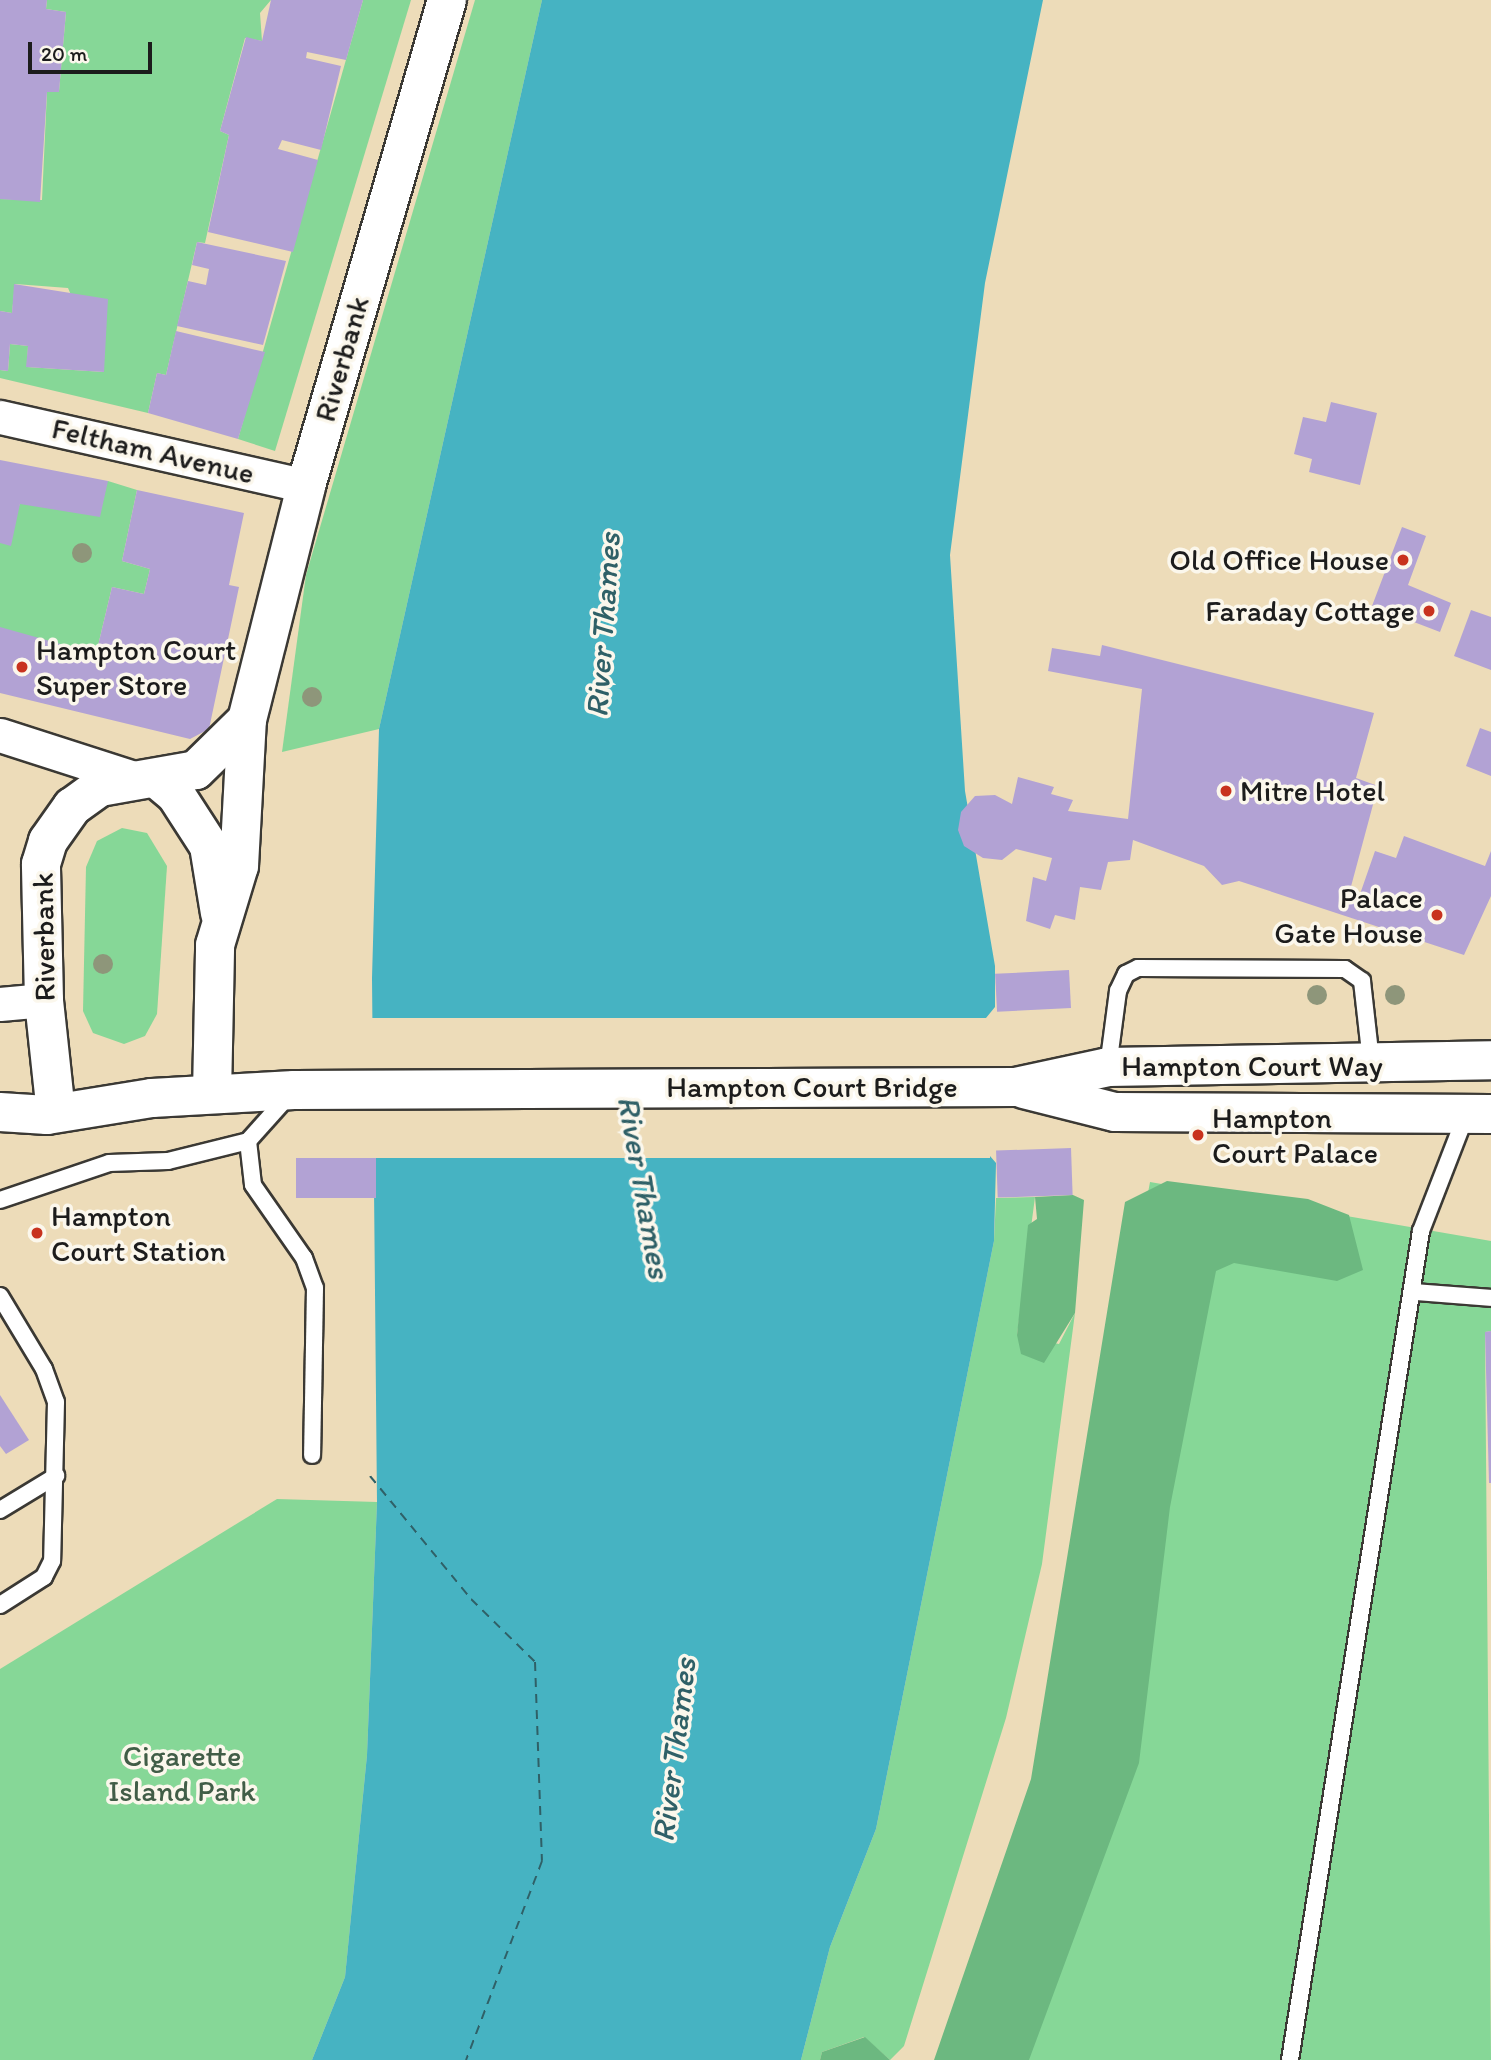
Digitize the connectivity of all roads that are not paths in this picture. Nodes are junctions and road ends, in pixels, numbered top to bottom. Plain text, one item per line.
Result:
1 (447, 0) edge
2 (0, 417) edge
3 (306, 486) junction
4 (247, 720) junction
5 (0, 735) edge
6 (144, 778) junction
7 (221, 919) junction
8 (44, 1000) junction
9 (0, 1004) edge
10 (1491, 1060) edge
11 (1372, 1065) junction
12 (1108, 1067) junction
13 (1004, 1087) junction
14 (299, 1089) junction
15 (212, 1094) junction
16 (0, 1112) edge
17 (51, 1114) junction
18 (1479, 1114) edge
19 (0, 1139) edge
20 (248, 1141) junction
21 (0, 1200) edge
22 (1415, 1292) junction
23 (0, 1296) edge
24 (1491, 1298) edge
25 (312, 1455) dead end
26 (56, 1476) junction
27 (0, 1510) edge
28 (0, 1605) edge
29 (1290, 2060) edge

1 - 3 main road, Riverbank
2 - 3 street, Feltham Avenue
3 - 4 main road, Riverbank
4 - 6 main road, Riverbank
4 - 7 main road, Riverbank
5 - 6 street
6 - 7 main road
6 - 8 main road, Riverbank
7 - 15 main road, Riverbank
8 - 9 street
8 - 17 main road, Riverbank
10 - 11 main road, Hampton Court Way
11 - 12 main road, Hampton Court Way
11 - 12 lane
12 - 13 main road, Hampton Court Way
13 - 14 main road, Hampton Court Bridge
13 - 18 main road, Hampton Court Way
14 - 15 main road, Hampton Court Bridge
14 - 20 lane
15 - 17 main road, Hampton Court Bridge
16 - 17 main road
17 - 19 main road
18 - 22 lane
20 - 21 lane
20 - 25 lane
22 - 24 lane
22 - 29 lane
23 - 26 lane
26 - 27 lane
26 - 28 lane

